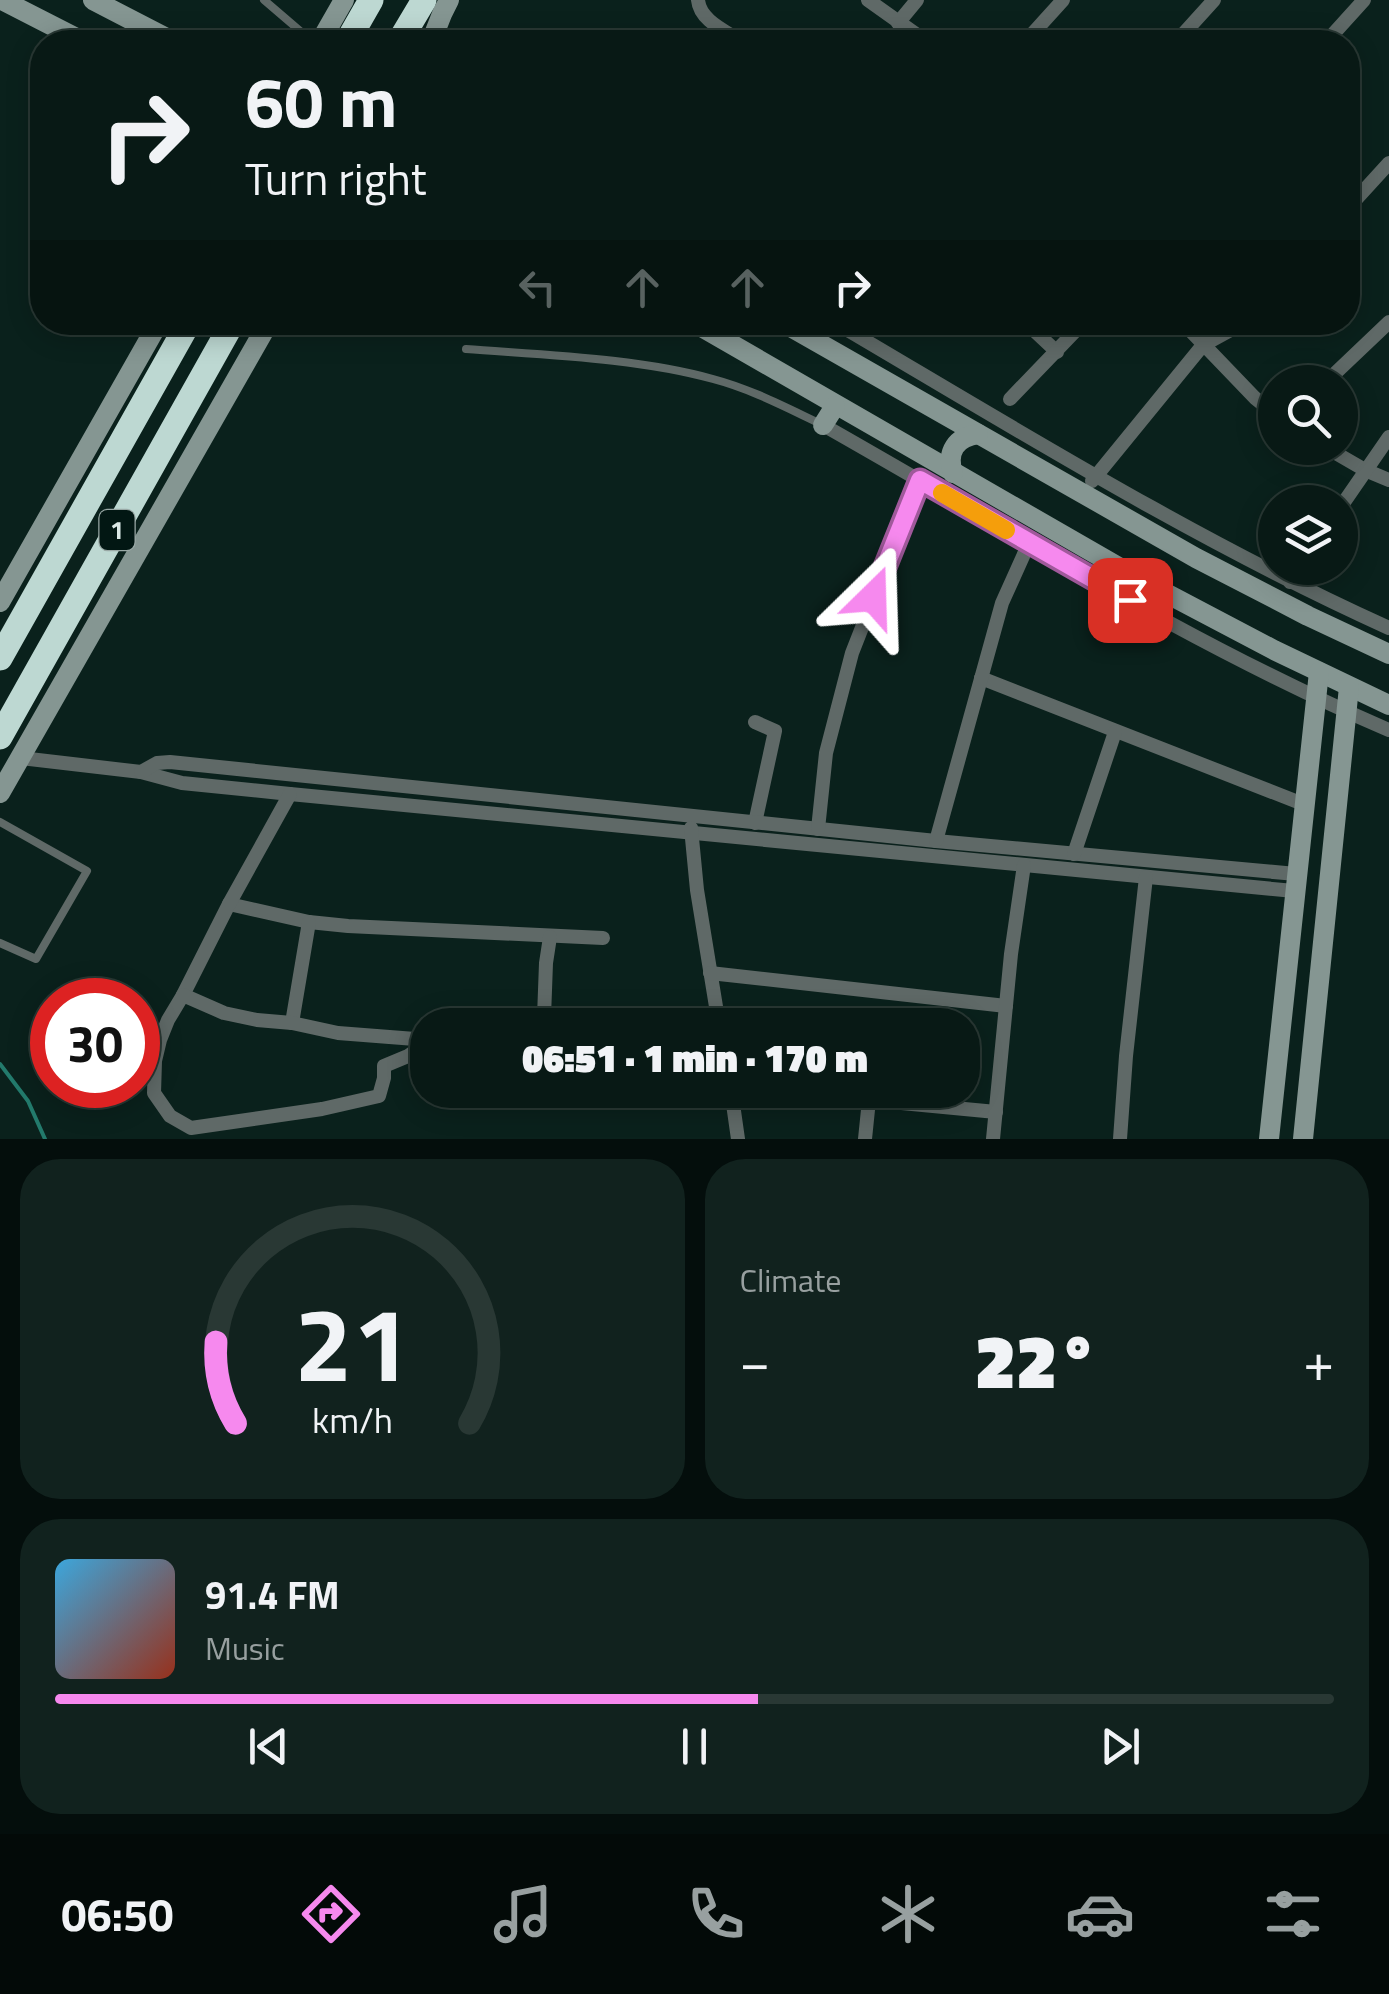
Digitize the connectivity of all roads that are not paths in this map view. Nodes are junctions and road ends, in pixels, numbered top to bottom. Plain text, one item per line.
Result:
1 (2, 0) edge
2 (94, 0) edge
3 (264, 0) edge
4 (344, 0) edge
5 (371, 0) edge
6 (449, 0) edge
7 (698, 0) edge
8 (868, 0) edge
9 (917, 0) edge
10 (1063, 0) edge
11 (1214, 0) edge
12 (1364, 0) edge
13 (420, 6) edge
14 (43, 9) edge
15 (898, 23) junction
16 (69, 30) edge
17 (151, 30) edge
18 (302, 30) edge
19 (325, 30) edge
20 (354, 30) edge
21 (407, 30) edge
22 (412, 30) edge
23 (436, 30) edge
24 (724, 30) edge
25 (909, 30) edge
26 (1041, 30) edge
27 (1187, 30) edge
28 (1337, 30) edge
29 (1389, 163) edge
30 (1360, 195) edge
31 (1389, 322) edge
32 (152, 335) edge
33 (176, 335) edge
34 (226, 335) edge
35 (262, 335) edge
36 (715, 335) edge
37 (805, 335) edge
38 (856, 335) edge
39 (1038, 335) edge
40 (1072, 335) edge
41 (1194, 335) edge
42 (1221, 335) edge
43 (1203, 345) junction
44 (466, 349) dead end
45 (1056, 352) junction
46 (1344, 365) edge
47 (1010, 399) dead end
48 (1258, 400) edge
49 (835, 406) junction
50 (823, 424) junction
51 (978, 434) junction
52 (1389, 437) edge
53 (1356, 465) edge
54 (1365, 470) junction
55 (953, 473) junction
56 (1097, 475) junction
57 (920, 480) junction
58 (1389, 480) edge
59 (1355, 485) edge
60 (1082, 494) junction
61 (1028, 544) junction
62 (1258, 565) edge
63 (1296, 585) edge
64 (0, 602) edge
65 (1389, 628) edge
66 (1389, 654) edge
67 (0, 658) edge
68 (1318, 672) junction
69 (981, 678) junction
70 (1349, 687) junction
71 (1316, 696) junction
72 (1389, 705) edge
73 (1347, 711) junction
74 (755, 722) dead end
75 (1389, 730) edge
76 (1116, 732) junction
77 (0, 737) edge
78 (21, 758) junction
79 (142, 772) junction
80 (0, 793) edge
81 (290, 794) junction
82 (1303, 804) junction
83 (0, 822) edge
84 (756, 823) junction
85 (691, 824) junction
86 (818, 829) junction
87 (936, 841) junction
88 (1074, 854) junction
89 (1024, 865) junction
90 (1146, 877) junction
91 (1295, 883) junction
92 (230, 904) junction
93 (308, 922) junction
94 (550, 937) junction
95 (603, 938) dead end
96 (0, 943) edge
97 (710, 973) junction
98 (183, 994) junction
99 (1006, 1006) junction
100 (544, 1008) edge
101 (716, 1008) edge
102 (292, 1023) junction
103 (410, 1039) edge
104 (410, 1054) edge
105 (1274, 1089) junction
106 (1308, 1092) junction
107 (734, 1108) edge
108 (869, 1108) edge
109 (954, 1108) edge
110 (996, 1112) junction
111 (738, 1139) edge
112 (865, 1139) edge
113 (993, 1139) edge
114 (1120, 1139) edge
115 (1270, 1139) edge
116 (1303, 1139) edge

1 - 14 main road
2 - 17 main road
3 - 18 lane
4 - 19 main road
5 - 20 highway
6 - 23 main road
7 - 24 street
8 - 15 street
9 - 15 street
10 - 26 street
11 - 27 street
12 - 28 street
13 - 21 highway
13 - 22 main road
14 - 16 main road
15 - 25 street
29 - 30 street
31 - 46 street
32 - 64 main road
33 - 67 highway, 1
34 - 77 highway, 1
35 - 78 main road
36 - 49 main road
37 - 51 main road
38 - 56 street
39 - 45 street
40 - 45 street
41 - 43 street
42 - 43 street
43 - 48 street
43 - 56 street
44 - 50 lane
45 - 47 street
49 - 50 main road
49 - 55 main road
50 - 57 street
51 - 55 main road
51 - 60 main road
52 - 54 street
53 - 54 street
54 - 58 street
54 - 59 street
55 - 68 main road
56 - 60 street
56 - 62 street
57 - 61 street
57 - 86 street
60 - 66 main road
61 - 69 street
61 - 71 street
63 - 65 street
68 - 70 main road
68 - 71 main road
69 - 76 street
69 - 87 street
70 - 72 main road
70 - 73 main road
71 - 73 street
71 - 82 main road
73 - 75 street
73 - 106 main road
74 - 84 street
76 - 82 street
76 - 88 street
78 - 79 street
78 - 80 main road
79 - 81 street
79 - 85 street
81 - 85 street
81 - 92 street
82 - 91 main road
83 - 96 lane
84 - 85 street
84 - 86 street
85 - 89 street
85 - 97 street
86 - 87 street
87 - 88 street
88 - 91 street
89 - 90 street
89 - 99 street
90 - 91 street
90 - 114 street
91 - 105 main road
92 - 93 street
92 - 98 street
93 - 94 street
93 - 102 street
94 - 95 street
94 - 100 street
97 - 99 street
97 - 101 street
98 - 102 street
98 - 104 street
99 - 110 street
102 - 103 street
105 - 106 main road
105 - 115 main road
106 - 116 main road
107 - 111 street
108 - 112 street
109 - 110 street
110 - 113 street

